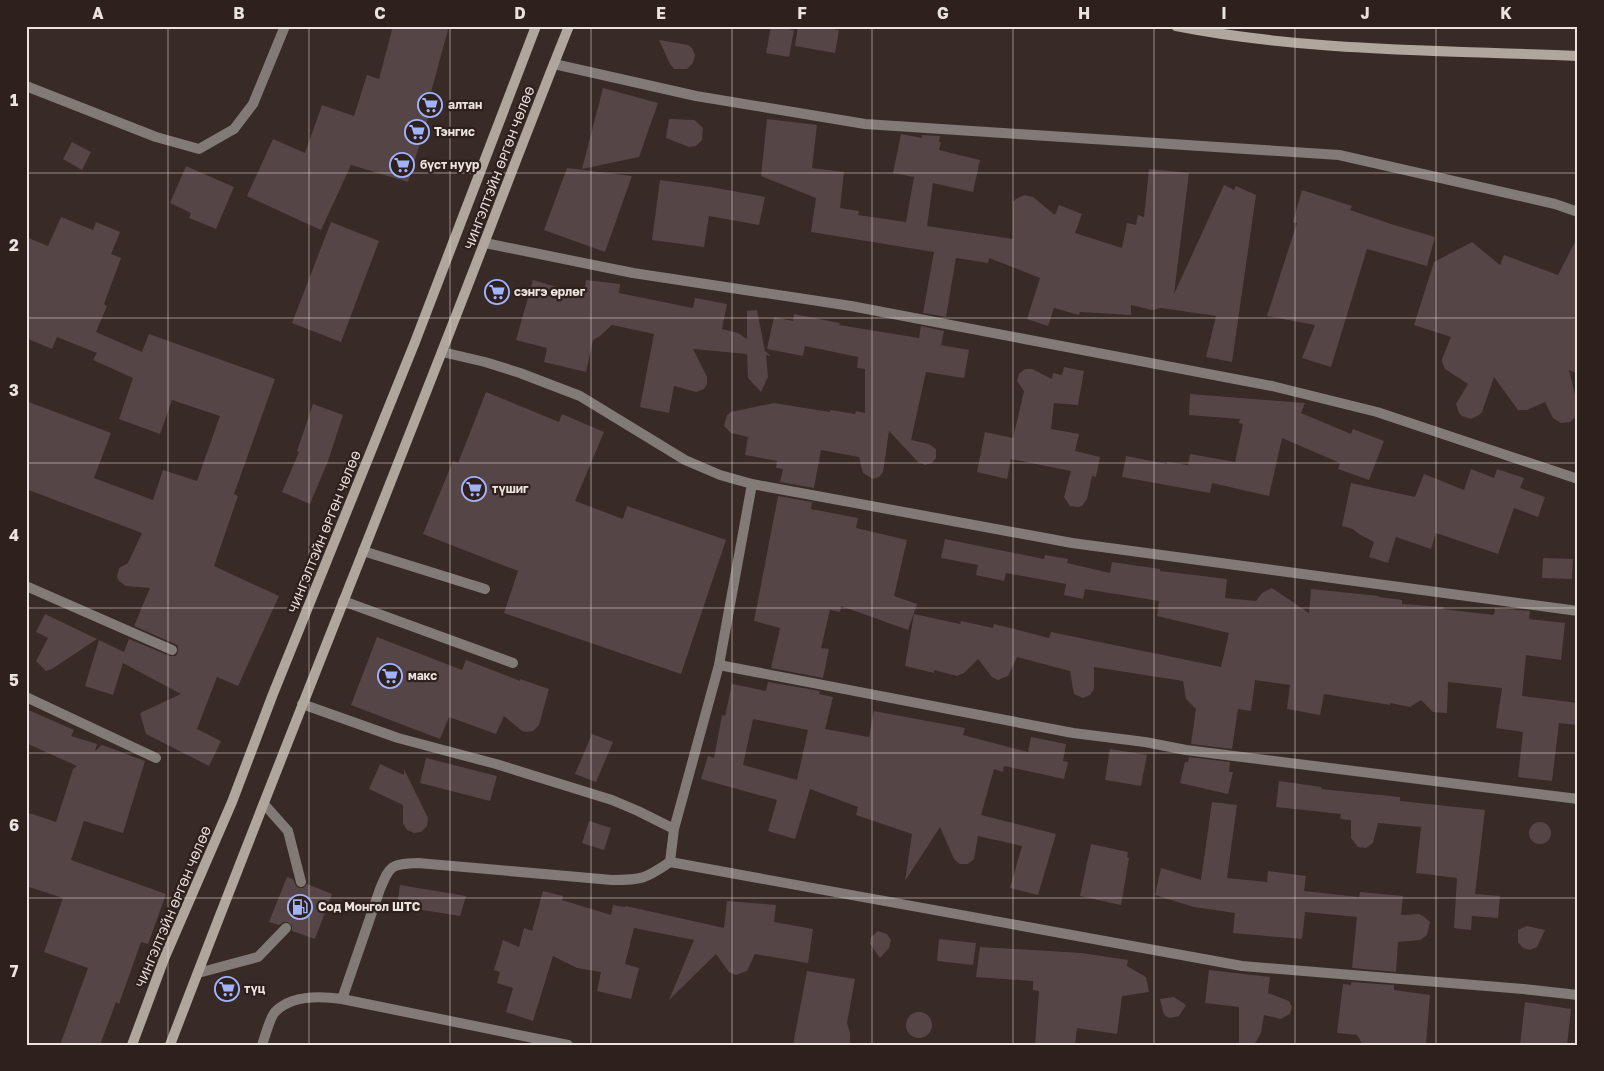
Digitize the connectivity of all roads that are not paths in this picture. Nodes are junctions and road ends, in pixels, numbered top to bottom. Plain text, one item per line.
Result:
1 (285, 26) edge
2 (536, 26) edge
3 (569, 26) edge
4 (1176, 26) edge
5 (1578, 56) edge
6 (554, 64) junction
7 (26, 86) edge
8 (1578, 212) edge
9 (485, 243) junction
10 (442, 352) junction
11 (1578, 479) edge
12 (752, 484) junction
13 (363, 552) junction
14 (26, 586) edge
15 (485, 589) dead end
16 (343, 601) junction
17 (1578, 611) edge
18 (172, 650) dead end
19 (513, 663) dead end
20 (719, 665) junction
21 (26, 697) edge
22 (302, 704) junction
23 (156, 758) dead end
24 (1578, 799) edge
25 (264, 804) junction
26 (674, 829) junction
27 (670, 862) junction
28 (301, 882) dead end
29 (286, 928) dead end
30 (198, 973) junction
31 (1578, 995) edge
32 (342, 999) junction
33 (132, 1045) edge
34 (170, 1045) edge
35 (262, 1045) edge
36 (568, 1045) edge

1 - 7 street
2 - 33 main road, ЧИНГЭЛТЭЙН ӨРГӨН ЧӨЛӨӨ
3 - 6 main road, ЧИНГЭЛТЭЙН ӨРГӨН ЧӨЛӨӨ
4 - 5 main road
6 - 8 street
6 - 9 main road, ЧИНГЭЛТЭЙН ӨРГӨН ЧӨЛӨӨ
9 - 10 main road, ЧИНГЭЛТЭЙН ӨРГӨН ЧӨЛӨӨ
9 - 11 street
10 - 12 street
10 - 13 main road, ЧИНГЭЛТЭЙН ӨРГӨН ЧӨЛӨӨ
12 - 17 street
12 - 20 street
13 - 15 street
13 - 16 main road, ЧИНГЭЛТЭЙН ӨРГӨН ЧӨЛӨӨ
14 - 18 street
16 - 19 street
16 - 22 main road, ЧИНГЭЛТЭЙН ӨРГӨН ЧӨЛӨӨ
20 - 24 street
20 - 26 street
21 - 23 street
22 - 25 main road, ЧИНГЭЛТЭЙН ӨРГӨН ЧӨЛӨӨ
22 - 26 street
25 - 28 street
25 - 30 main road, ЧИНГЭЛТЭЙН ӨРГӨН ЧӨЛӨӨ
26 - 27 street
27 - 31 street
27 - 32 street
29 - 30 street
30 - 34 main road, ЧИНГЭЛТЭЙН ӨРГӨН ЧӨЛӨӨ
32 - 35 street
32 - 36 street

